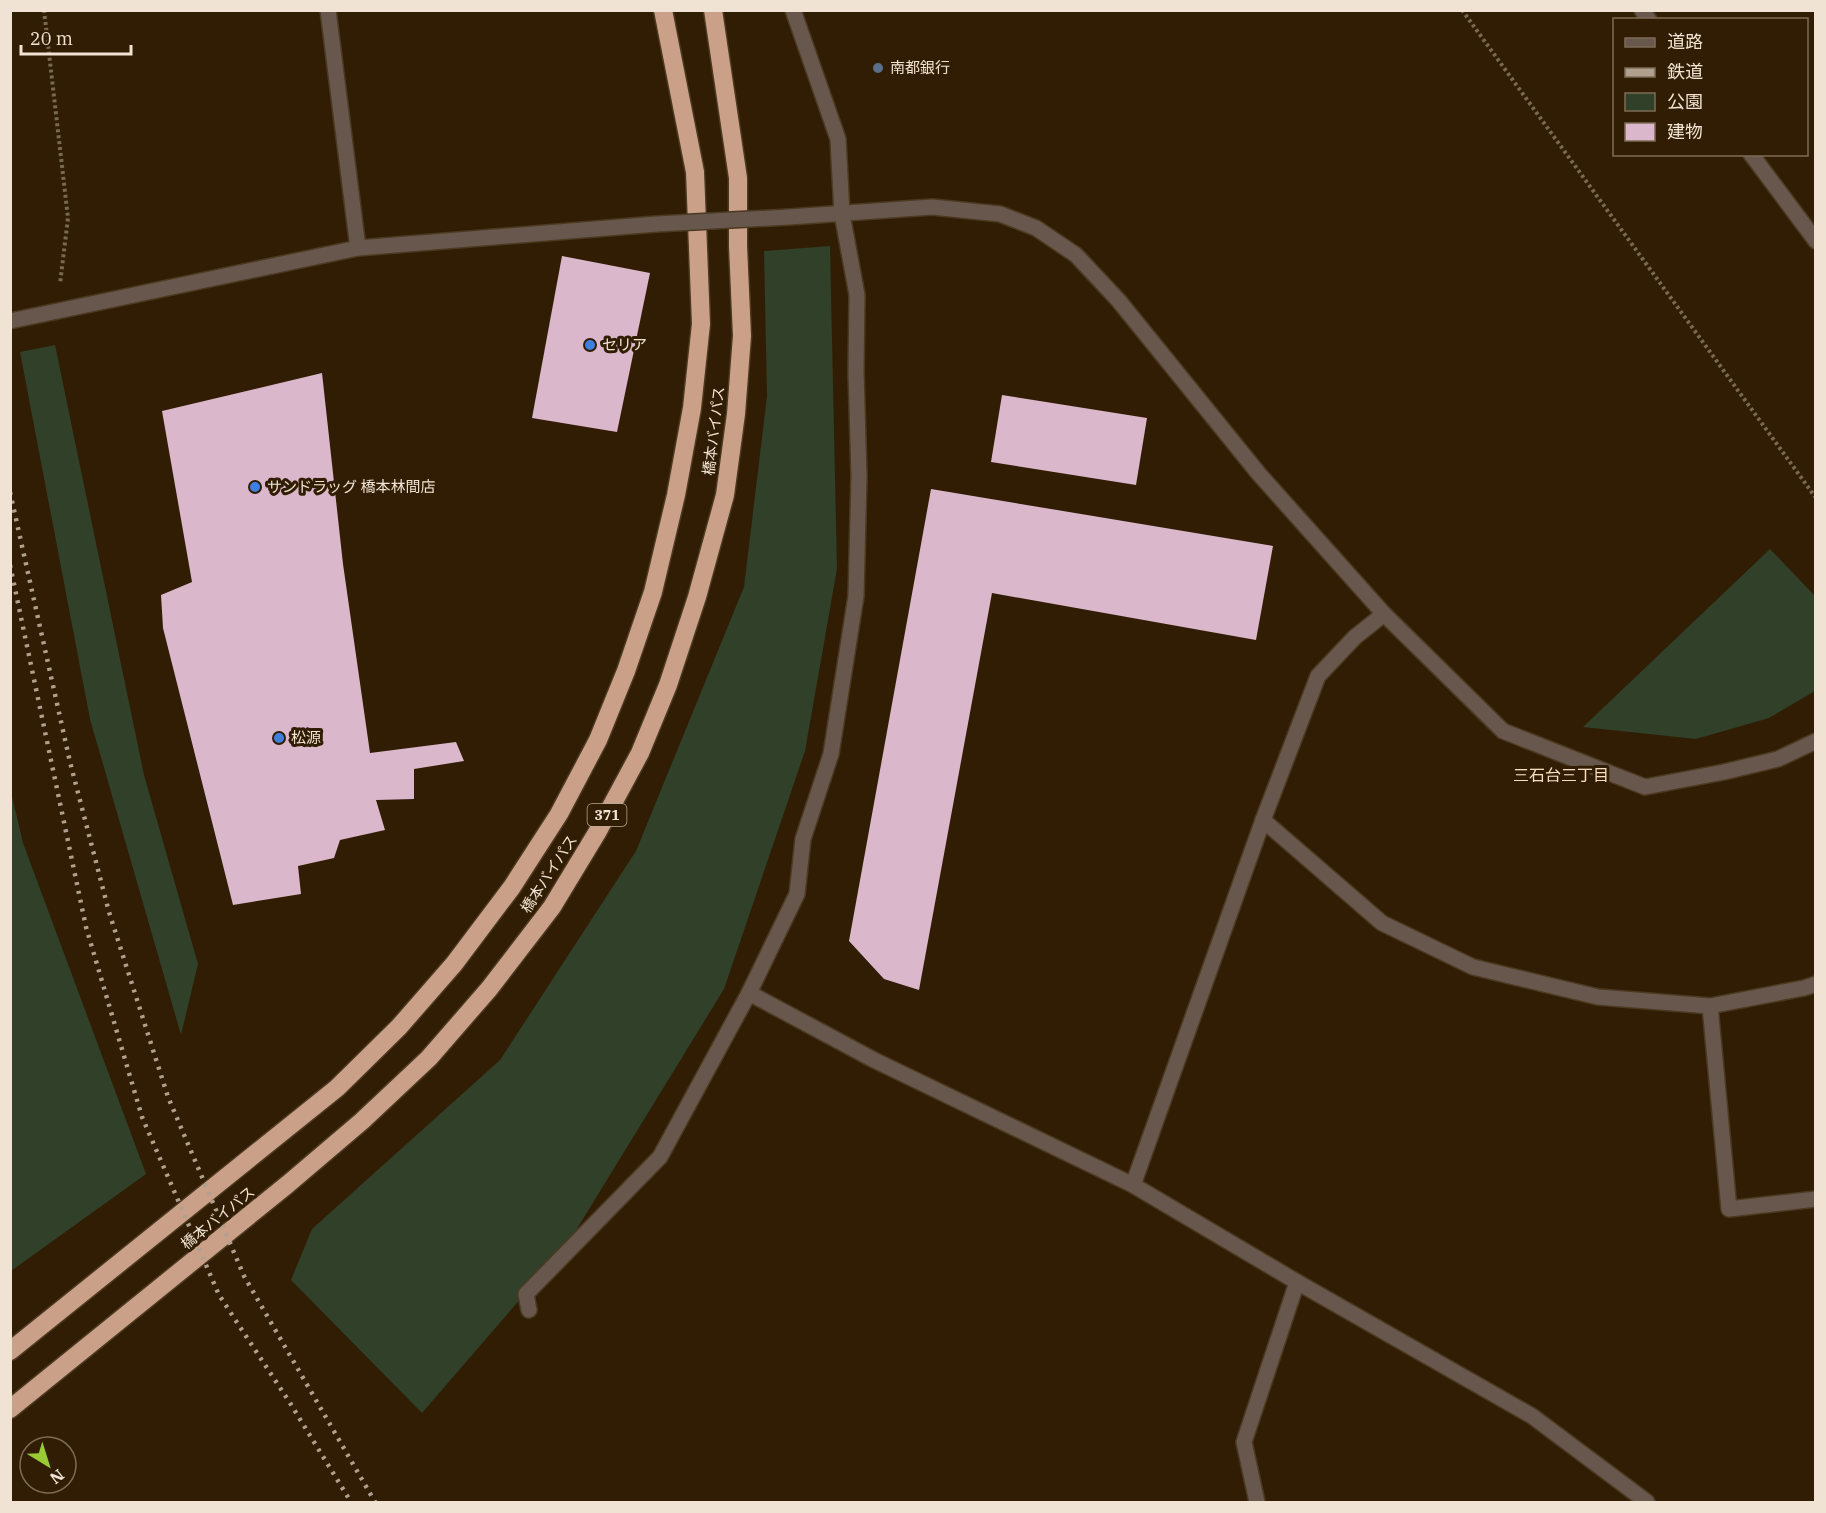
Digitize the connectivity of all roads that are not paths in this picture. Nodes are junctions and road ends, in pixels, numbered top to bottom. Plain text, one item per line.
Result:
1 (328, 10) edge
2 (663, 10) edge
3 (713, 10) edge
4 (793, 10) edge
5 (1751, 156) edge
6 (842, 214) junction
7 (1815, 241) edge
8 (358, 248) junction
9 (10, 321) edge
10 (1384, 614) junction
11 (1815, 741) edge
12 (1263, 820) junction
13 (1815, 984) edge
14 (749, 993) junction
15 (1710, 1006) junction
16 (1133, 1185) junction
17 (1815, 1198) edge
18 (1297, 1282) junction
19 (529, 1310) dead end
20 (10, 1351) edge
21 (10, 1408) edge
22 (1257, 1503) edge
23 (1647, 1503) edge

1 - 8 street
2 - 20 highway, 橋本バイパス / 371
3 - 21 highway, 橋本バイパス / 371
4 - 6 street
5 - 7 street
6 - 8 street, bridge
6 - 10 street
6 - 14 street
8 - 9 street
10 - 11 street
10 - 12 street
12 - 15 street
12 - 16 street
13 - 15 street
14 - 16 street
14 - 19 street
15 - 17 street
16 - 18 street
18 - 22 street
18 - 23 street

